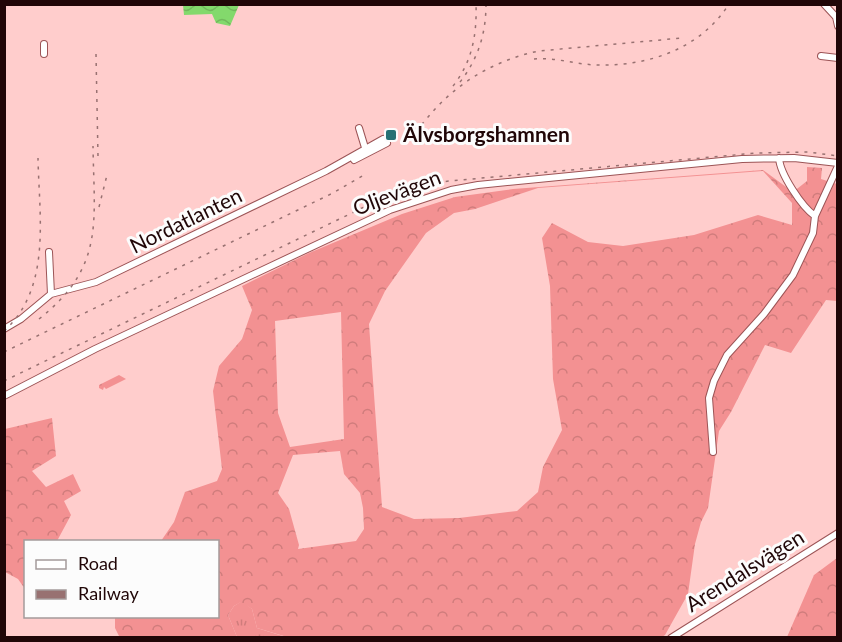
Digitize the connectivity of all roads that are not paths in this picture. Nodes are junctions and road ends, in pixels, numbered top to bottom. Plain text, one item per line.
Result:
1 (824, 4) edge
2 (837, 26) edge
3 (44, 44) dead end
4 (44, 54) dead end
5 (821, 56) dead end
6 (837, 58) edge
7 (361, 127) dead end
8 (385, 141) dead end
9 (365, 148) junction
10 (779, 158) junction
11 (837, 166) edge
12 (815, 216) junction
13 (49, 252) dead end
14 (51, 294) junction
15 (4, 329) edge
16 (4, 396) edge
17 (713, 452) dead end
18 (837, 533) edge
19 (671, 638) edge

1 - 2 street
3 - 4 street
5 - 6 street
7 - 9 street
8 - 9 street, Nordatlanten
9 - 14 street, Nordatlanten
10 - 11 street, Oljevägen
10 - 12 street
10 - 16 street, Oljevägen
11 - 12 street
12 - 17 street
13 - 14 street
14 - 15 street, Nordatlanten
18 - 19 street, Arendalsvägen

